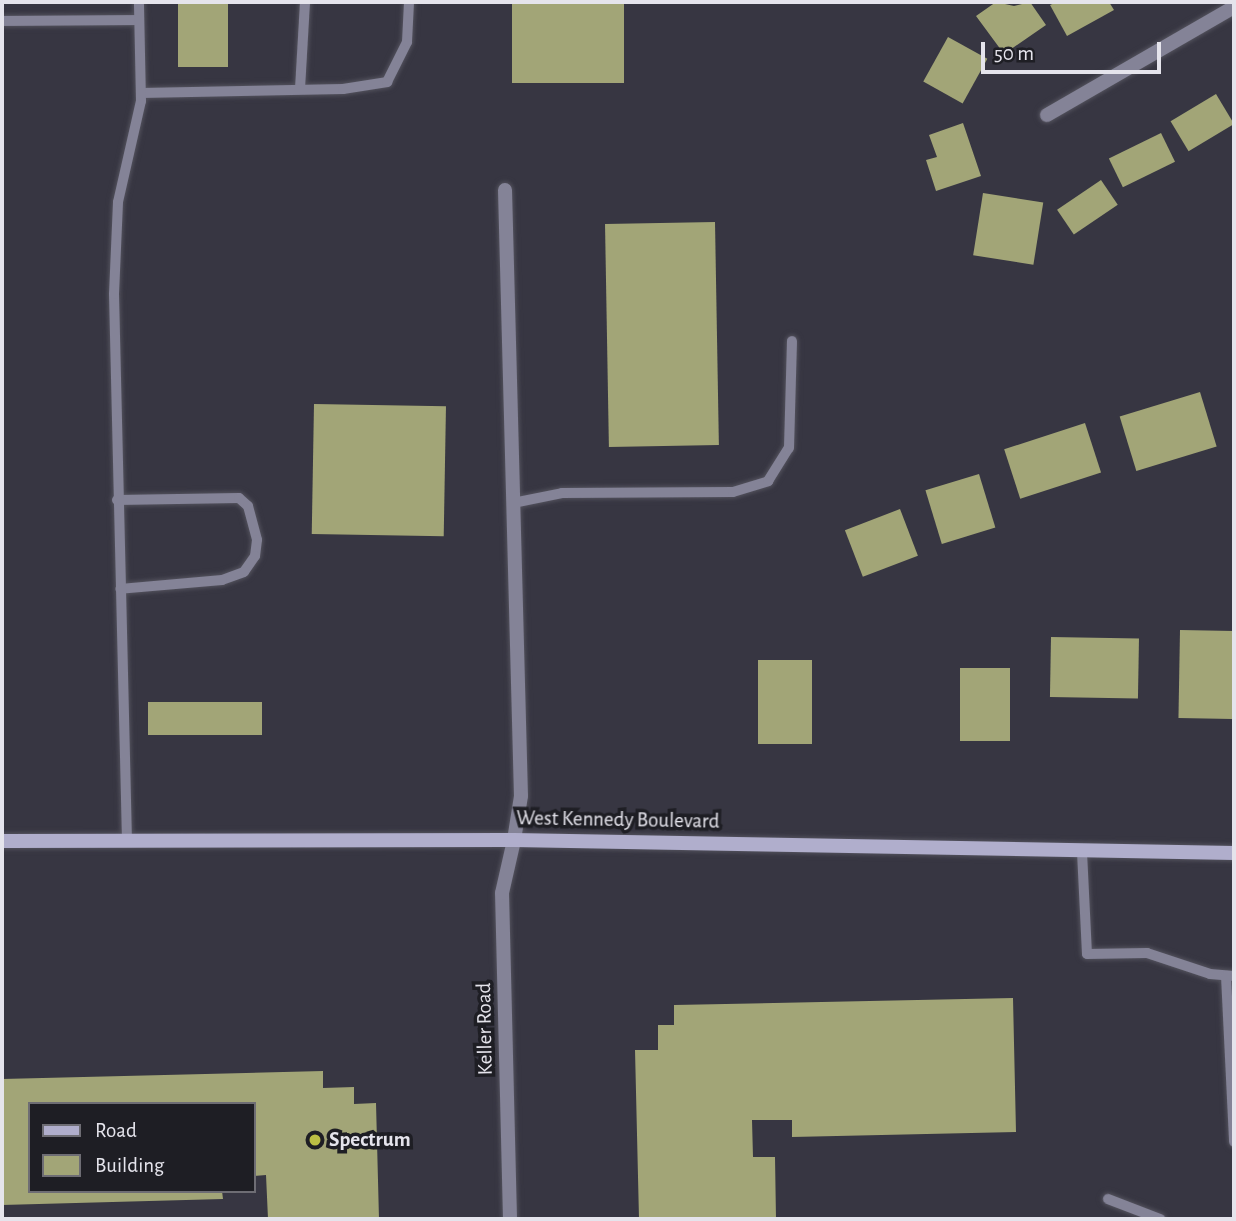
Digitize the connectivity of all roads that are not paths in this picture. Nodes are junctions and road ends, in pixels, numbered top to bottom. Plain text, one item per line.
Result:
1 (139, 2) edge
2 (305, 2) edge
3 (409, 2) edge
4 (1234, 7) edge
5 (2, 20) edge
6 (139, 20) junction
7 (300, 89) junction
8 (141, 93) junction
9 (1047, 115) dead end
10 (505, 190) dead end
11 (792, 341) dead end
12 (117, 500) junction
13 (513, 503) junction
14 (120, 589) junction
15 (514, 840) junction
16 (2, 841) edge
17 (127, 841) junction
18 (1082, 852) junction
19 (1234, 853) edge
20 (1230, 976) edge
21 (1234, 1142) edge
22 (1108, 1199) dead end
23 (510, 1219) edge
24 (1160, 1219) edge

1 - 6 lane
2 - 7 lane
3 - 7 lane
4 - 9 street
5 - 6 lane
6 - 8 lane
7 - 8 lane
8 - 12 lane
10 - 13 street, Keller Road
11 - 13 lane
12 - 14 lane
12 - 14 lane
13 - 15 street, Keller Road
14 - 17 lane
15 - 17 main road, West Kennedy Boulevard
15 - 18 main road, West Kennedy Boulevard
15 - 23 street, Keller Road
16 - 17 main road, West Kennedy Boulevard
18 - 19 main road, West Kennedy Boulevard
18 - 20 lane
20 - 21 lane
22 - 24 lane

